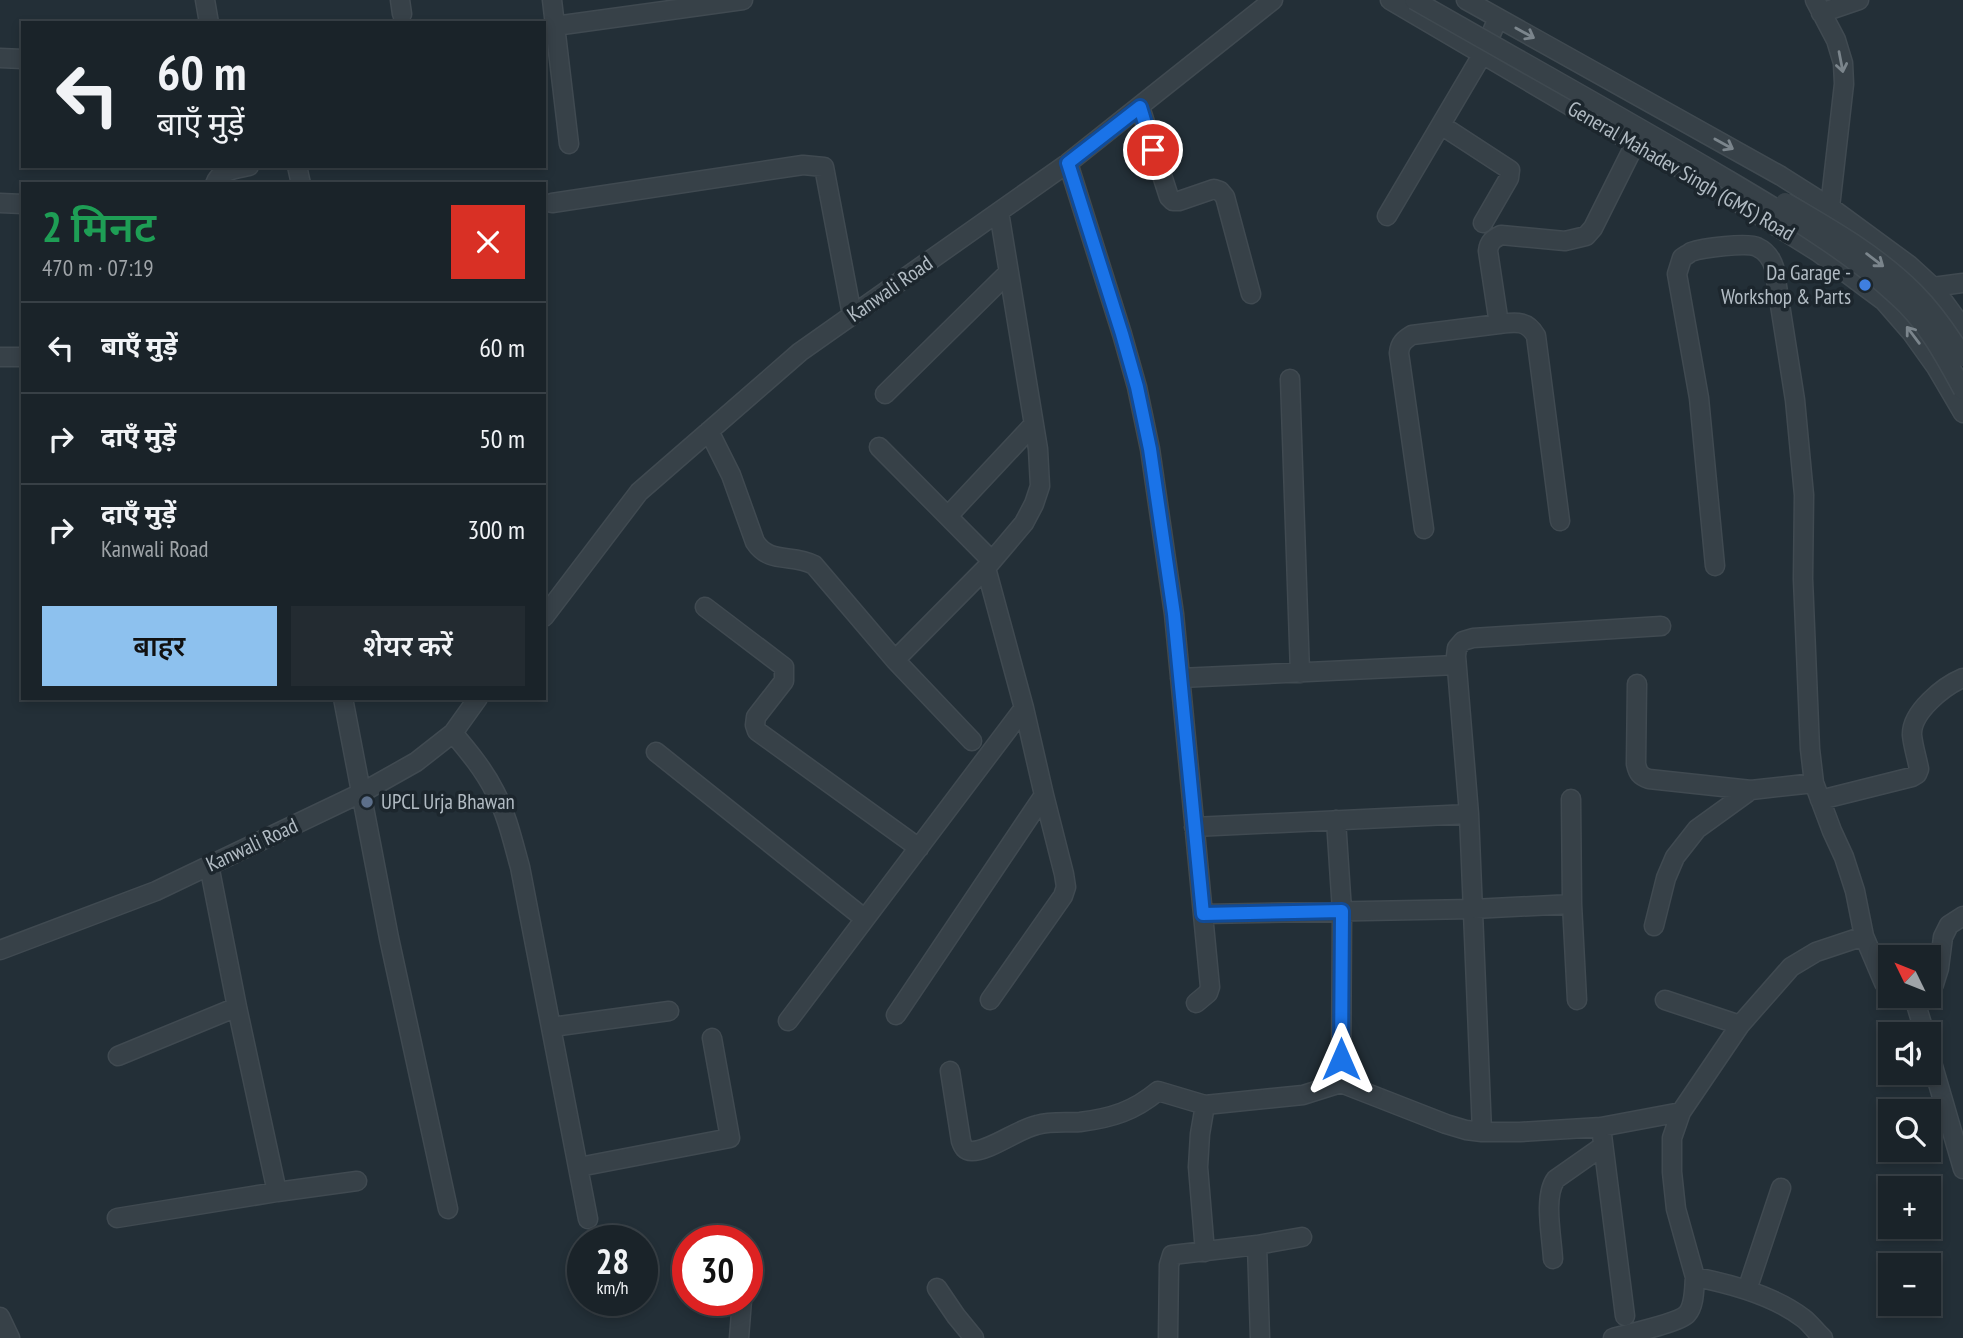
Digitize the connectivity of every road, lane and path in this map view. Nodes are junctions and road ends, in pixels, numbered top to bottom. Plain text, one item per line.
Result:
1 (205, 0) edge
2 (552, 0) edge
3 (743, 0) edge
4 (1273, 0) edge
5 (1390, 0) edge
6 (1414, 0) edge
7 (1437, 0) edge
8 (1465, 0) edge
9 (1859, 0) edge
10 (1818, 6) edge
11 (1498, 18) junction
12 (209, 21) edge
13 (555, 26) junction
14 (1558, 51) junction
15 (1482, 55) junction
16 (0, 58) edge
17 (21, 59) edge
18 (1535, 86) junction
19 (1140, 107) junction
20 (1441, 125) junction
21 (569, 144) dead end
22 (1635, 144) junction
23 (1068, 163) junction
24 (242, 168) edge
25 (216, 182) edge
26 (0, 203) edge
27 (552, 203) dead end
28 (21, 204) edge
29 (1830, 207) junction
30 (999, 212) junction
31 (1387, 216) dead end
32 (1483, 223) dead end
33 (1009, 272) junction
34 (1963, 284) edge
35 (1933, 287) junction
36 (1251, 294) dead end
37 (852, 315) junction
38 (1499, 324) junction
39 (1963, 328) edge
40 (1963, 356) edge
41 (0, 357) edge
42 (21, 358) edge
43 (1290, 379) dead end
44 (1963, 390) edge
45 (885, 394) dead end
46 (1963, 413) edge
47 (1034, 424) junction
48 (709, 431) junction
49 (879, 447) dead end
50 (948, 516) junction
51 (1560, 521) dead end
52 (1424, 529) dead end
53 (989, 564) junction
54 (1715, 566) dead end
55 (705, 607) dead end
56 (546, 614) edge
57 (1661, 626) dead end
58 (895, 660) junction
59 (1456, 665) junction
60 (1300, 673) junction
61 (1180, 678) junction
62 (1963, 678) edge
63 (1637, 684) dead end
64 (343, 700) edge
65 (477, 700) edge
66 (1024, 708) junction
67 (453, 733) junction
68 (972, 741) dead end
69 (656, 752) dead end
70 (1751, 790) junction
71 (1817, 792) junction
72 (361, 793) junction
73 (1044, 795) junction
74 (1571, 799) dead end
75 (1469, 814) junction
76 (1336, 820) junction
77 (1194, 827) junction
78 (919, 848) junction
79 (209, 864) junction
80 (1573, 904) junction
81 (1473, 909) junction
82 (1342, 911) junction
83 (1203, 914) junction
84 (1963, 916) edge
85 (865, 919) junction
86 (1654, 926) dead end
87 (1864, 936) junction
88 (0, 950) edge
89 (1941, 952) edge
90 (1878, 969) edge
91 (990, 1000) dead end
92 (1577, 1000) dead end
93 (1665, 1000) dead end
94 (1196, 1003) dead end
95 (237, 1007) junction
96 (669, 1011) dead end
97 (896, 1015) dead end
98 (788, 1021) dead end
99 (1740, 1024) junction
100 (552, 1027) junction
101 (712, 1038) dead end
102 (118, 1056) dead end
103 (950, 1071) dead end
104 (1341, 1083) junction
105 (1938, 1085) edge
106 (1205, 1104) junction
107 (1681, 1112) junction
108 (1601, 1126) junction
109 (1482, 1132) junction
110 (1603, 1146) junction
111 (579, 1167) junction
112 (1963, 1169) edge
113 (357, 1181) dead end
114 (1781, 1188) dead end
115 (277, 1192) junction
116 (448, 1209) dead end
117 (117, 1218) dead end
118 (588, 1219) dead end
119 (1302, 1237) dead end
120 (1257, 1245) junction
121 (1205, 1252) junction
122 (1553, 1259) dead end
123 (1695, 1276) junction
124 (937, 1288) dead end
125 (1747, 1290) junction
126 (741, 1316) edge
127 (1625, 1316) dead end
128 (0, 1317) edge
129 (10, 1338) edge
130 (739, 1338) edge
131 (974, 1338) edge
132 (1168, 1338) edge
133 (1260, 1338) edge
134 (1613, 1338) edge
135 (1823, 1338) edge

1 - 12 street
2 - 13 street
3 - 13 street
4 - 19 street, Kanwali Road
5 - 15 street, General Mahadev Singh (GMS) Road
6 - 44 street, bridge
7 -> 40 street, bridge
8 - 11 street, General Mahadev Singh (GMS) Road
9 - 10 street
10 -> 29 street
11 -> 14 street, General Mahadev Singh (GMS) Road
11 - 15 street
13 - 21 street
14 - 18 street
14 -> 29 street, General Mahadev Singh (GMS) Road
15 - 18 street, General Mahadev Singh (GMS) Road
15 - 20 street
16 - 17 street
18 - 22 street, General Mahadev Singh (GMS) Road
19 - 23 street, Kanwali Road
19 - 36 street
20 - 31 street
20 - 32 street
22 - 38 street
46 -> 22 street, General Mahadev Singh (GMS) Road
23 - 30 street, Kanwali Road
23 - 61 street
24 - 25 street
26 - 28 street
27 - 37 street
29 - 35 street, General Mahadev Singh (GMS) Road
30 - 33 street
30 - 37 street, Kanwali Road
33 - 45 street
33 - 47 street
34 - 35 street
35 - 39 street, General Mahadev Singh (GMS) Road
37 - 48 street, Kanwali Road
38 - 51 street
38 - 52 street
41 - 42 street
43 - 60 street
47 - 50 street
47 - 53 street
48 - 56 street, Kanwali Road
48 - 58 street
49 - 50 street
50 - 53 street
53 - 58 street
53 - 66 street
54 - 71 street
55 - 78 street
57 - 59 street
58 - 68 street
59 - 60 street
59 - 75 street
60 - 61 street
61 - 77 street
62 - 71 street
63 - 70 street
64 - 72 street
65 - 67 street, Kanwali Road
66 - 73 street
66 - 78 street
67 - 72 street, Kanwali Road
67 - 100 street
69 - 85 street
70 - 71 street
70 - 86 street
71 - 87 street
72 - 79 street, Kanwali Road
72 - 116 street
73 - 91 street
73 - 97 street
74 - 80 street
75 - 76 street
75 - 81 street
76 - 77 street
76 - 82 street
77 - 83 street
78 - 85 street
79 - 88 street, Kanwali Road
79 - 95 street
80 - 81 street
80 - 92 street
81 - 82 street
81 - 109 street
82 - 83 street
82 - 104 street
83 - 94 street
84 - 89 street
85 - 98 street
87 - 90 street
87 - 99 street
93 - 99 street
95 - 102 street
95 - 115 street
96 - 100 street
99 - 107 street
100 - 111 street
101 - 111 street
103 - 106 street
104 - 106 street
104 - 109 street
105 - 112 street
106 - 121 street
107 - 108 street
107 - 123 street
108 - 109 street
108 - 110 street
110 - 122 street
110 - 127 street
111 - 118 street
113 - 115 street
114 - 125 street
115 - 117 street
119 - 120 street
120 - 121 street
120 - 133 street
121 - 132 street
123 - 125 street
123 - 134 street
124 - 131 street
125 - 135 street
126 - 130 street
128 - 129 street

